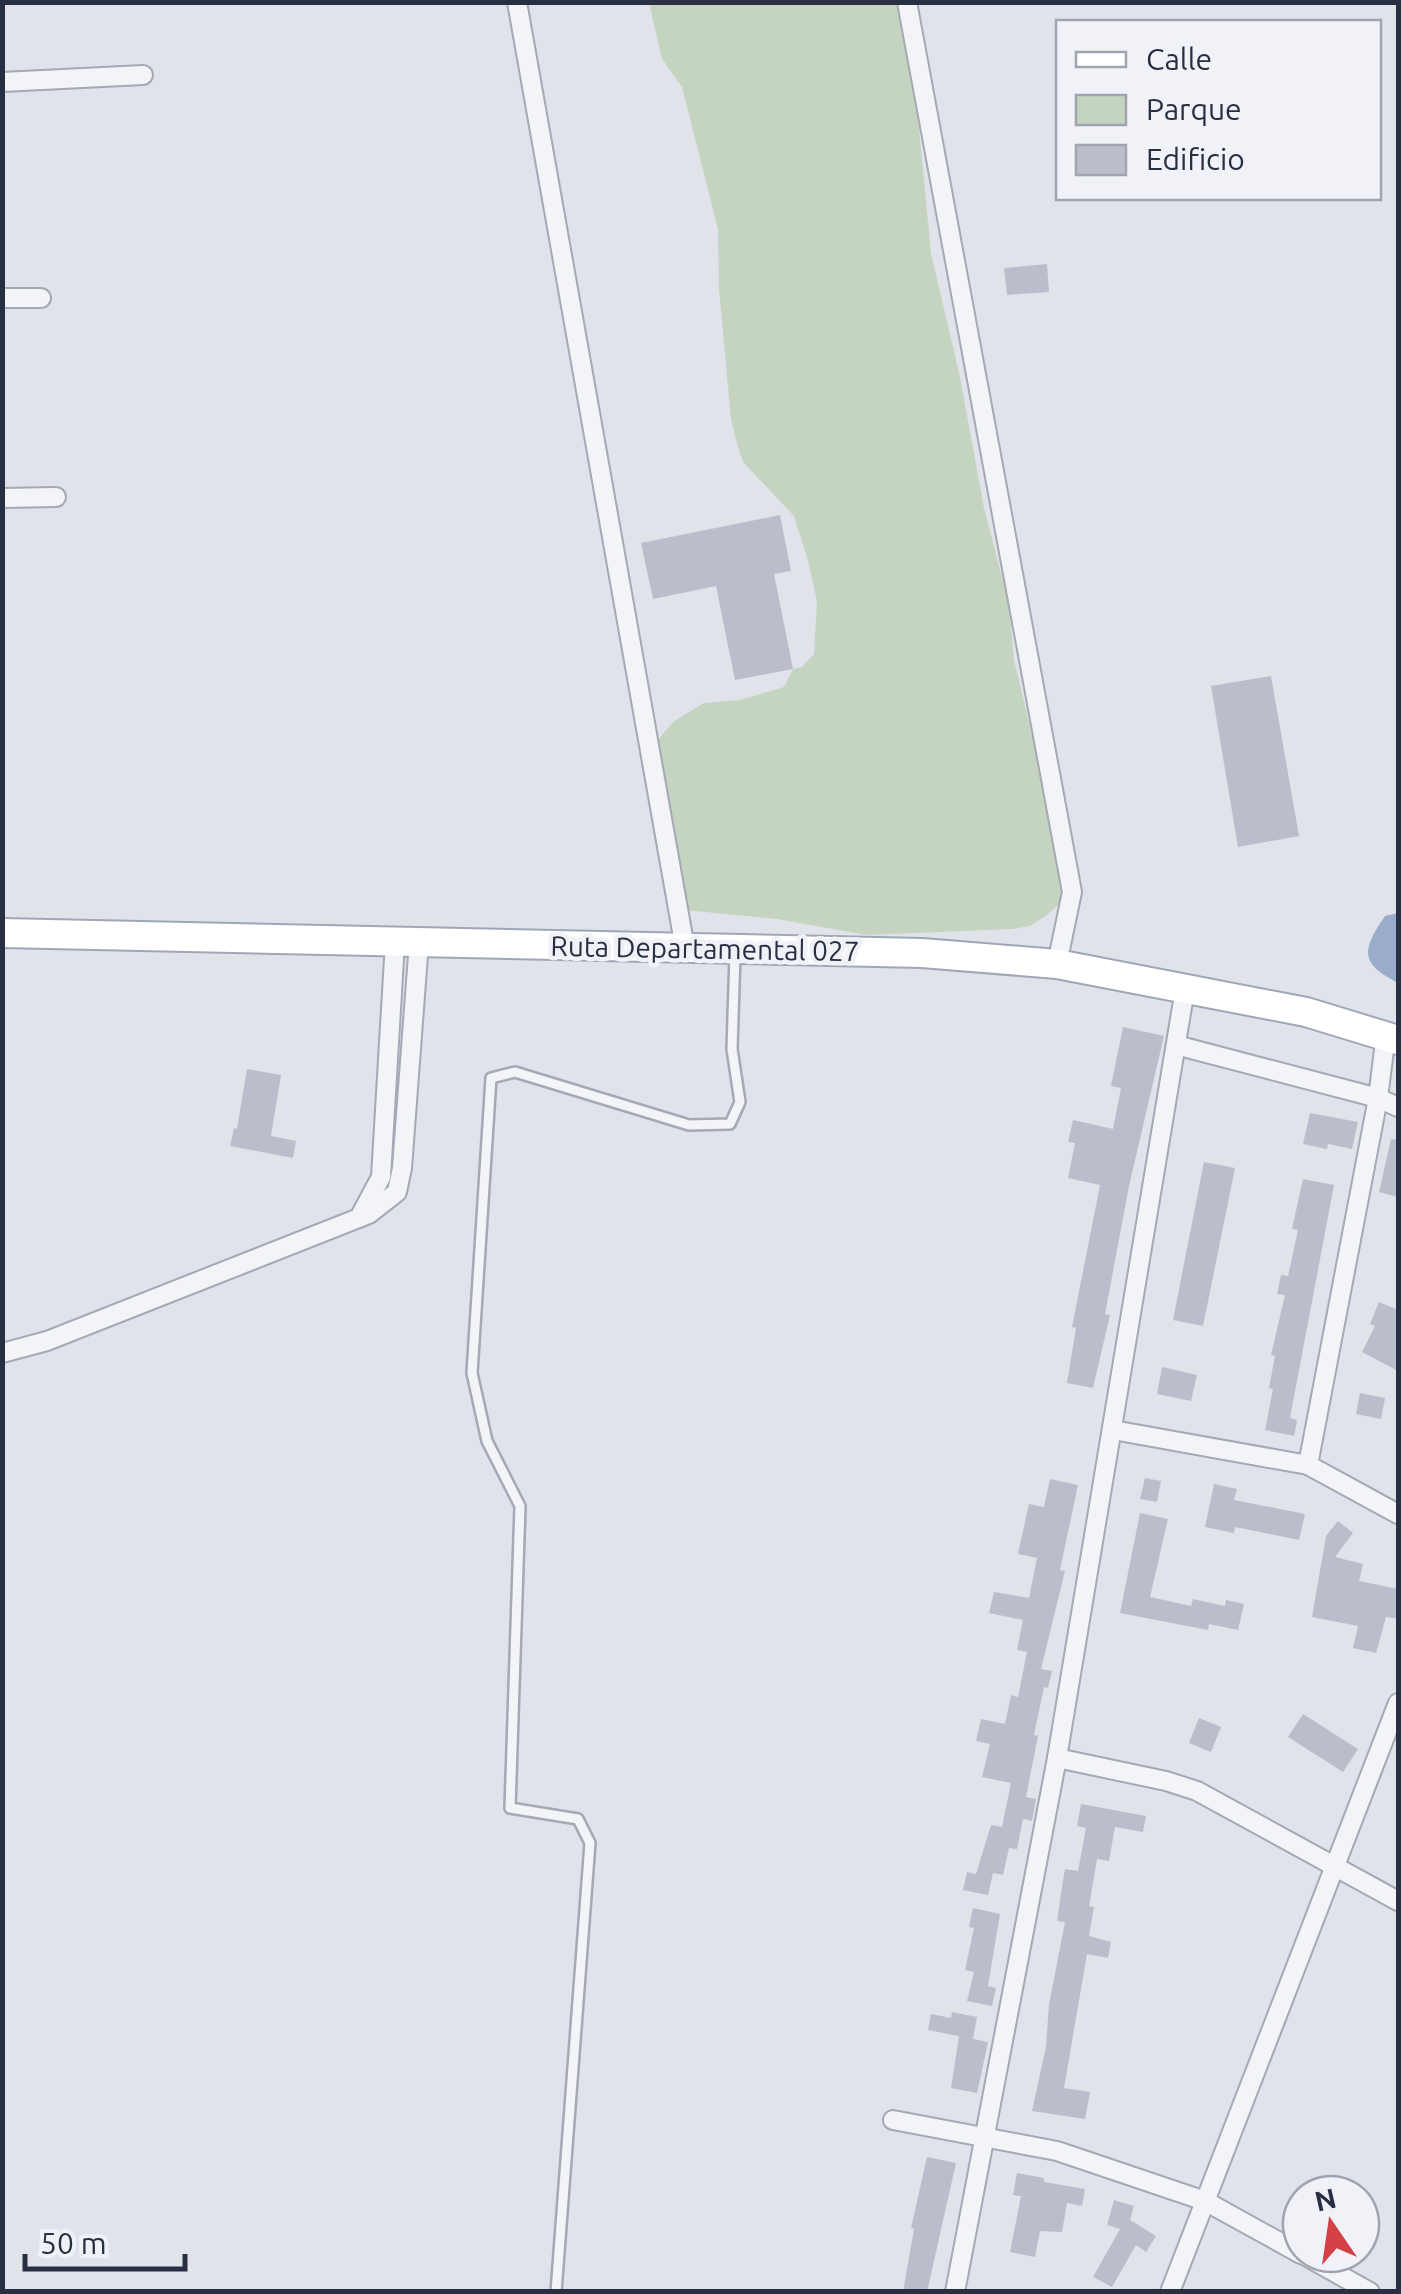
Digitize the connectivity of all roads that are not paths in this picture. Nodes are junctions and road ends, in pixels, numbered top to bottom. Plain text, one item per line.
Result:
1 (517, 2) edge
2 (907, 2) edge
3 (143, 74) dead end
4 (2, 82) edge
5 (2, 298) edge
6 (40, 298) dead end
7 (56, 497) dead end
8 (2, 498) edge
9 (2, 933) edge
10 (407, 942) junction
11 (685, 948) junction
12 (736, 949) junction
13 (1057, 964) junction
14 (1185, 990) junction
15 (1392, 1037) edge
16 (1176, 1045) junction
17 (1378, 1098) junction
18 (1398, 1108) edge
19 (2, 1353) edge
20 (1113, 1430) junction
21 (1308, 1465) junction
22 (1398, 1514) edge
23 (1398, 1702) edge
24 (1057, 1758) junction
25 (1336, 1864) junction
26 (1398, 1901) edge
27 (893, 2120) dead end
28 (982, 2137) junction
29 (1205, 2201) junction
30 (1281, 2243) edge
31 (1337, 2274) edge
32 (556, 2292) edge
33 (955, 2292) edge
34 (1170, 2292) edge
35 (1370, 2292) edge

1 - 11 street
2 - 13 street
3 - 4 street
5 - 6 street
7 - 8 street
9 - 10 main road, Ruta Departamental 027
10 - 11 main road, Ruta Departamental 027
10 - 19 street
11 - 12 main road, Ruta Departamental 027
12 - 13 main road, Ruta Departamental 027
12 - 32 lane
13 - 14 main road, Ruta Departamental 027
14 - 15 main road, Ruta Departamental 027
14 - 16 street
15 - 17 street
16 - 17 street
16 - 20 street
17 - 18 street
17 - 21 street
20 - 21 street
20 - 24 street
21 - 22 street
23 - 25 street
24 - 25 street
24 - 28 street
25 - 26 street
25 - 29 street
27 - 28 street
28 - 29 street
28 - 33 street
29 - 30 street
29 - 34 street
31 - 35 street

